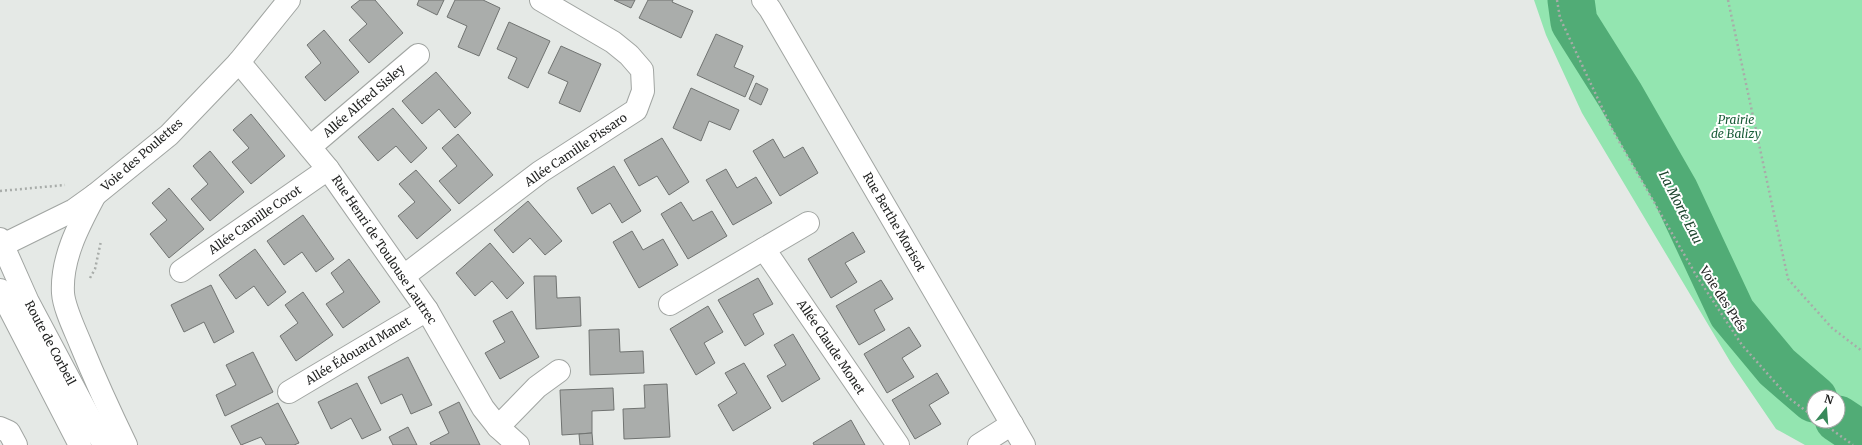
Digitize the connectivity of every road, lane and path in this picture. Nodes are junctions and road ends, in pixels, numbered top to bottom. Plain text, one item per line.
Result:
1 (289, 0) edge
2 (541, 0) edge
3 (762, 0) edge
4 (1557, 0) edge
5 (1728, 0) edge
6 (418, 55) dead end
7 (238, 62) junction
8 (310, 147) junction
9 (328, 169) junction
10 (0, 191) edge
11 (95, 195) junction
12 (808, 223) dead end
13 (1, 243) edge
14 (764, 249) junction
15 (181, 271) dead end
16 (404, 276) junction
17 (0, 290) edge
18 (670, 304) dead end
19 (427, 310) junction
20 (1862, 351) edge
21 (559, 371) dead end
22 (289, 392) dead end
23 (1806, 411) edge
24 (1012, 424) junction
25 (498, 427) junction
26 (0, 428) edge
27 (1831, 429) edge
28 (16, 445) edge
29 (80, 445) edge
30 (104, 445) edge
31 (126, 445) edge
32 (518, 445) edge
33 (898, 445) edge
34 (979, 445) edge
35 (1024, 445) edge
36 (1853, 445) edge

1 - 7 street, Voie des Poulettes
2 - 16 street, Allée Camille Pissaro
3 - 24 street, Rue Berthe Morisot
4 - 23 path, Voie des Prés
5 - 20 path
6 - 8 street, Allée Alfred Sisley
7 - 8 street, Rue Henri de Toulouse Lautrec
7 - 11 street, Voie des Poulettes
8 - 9 street, Rue Henri de Toulouse Lautrec
9 - 15 street, Allée Camille Corot
9 - 16 street, Rue Henri de Toulouse Lautrec
10 - 11 path
11 - 13 street, Voie des Poulettes
11 - 31 street
12 - 14 street
13 - 30 street, Route de Corbeil
14 - 18 street
14 - 33 street, Allée Claude Monet
16 - 19 street, Rue Henri de Toulouse Lautrec
17 - 29 street, Route de Corbeil
19 - 22 street, Allée Édouard Manet
19 - 25 street, Rue Henri de Toulouse Lautrec
21 - 25 street
24 - 34 street
24 - 35 street, Rue Berthe Morisot
25 - 32 street, Rue Henri de Toulouse Lautrec
26 - 28 street
27 - 36 path

